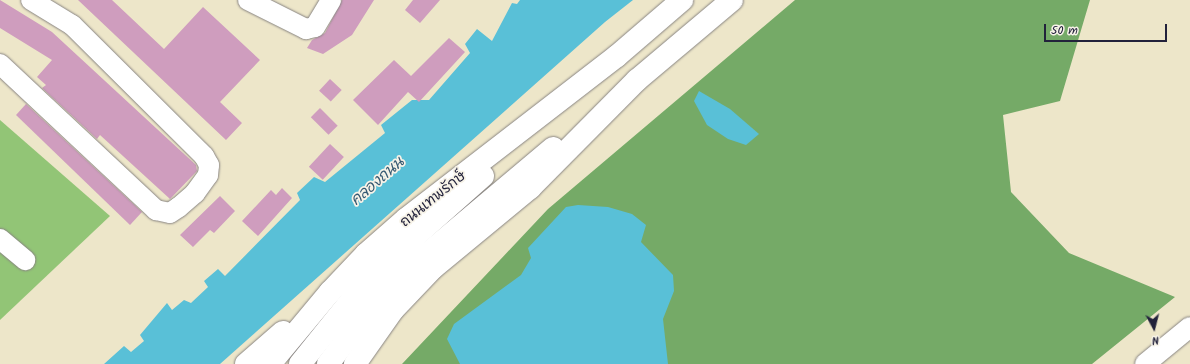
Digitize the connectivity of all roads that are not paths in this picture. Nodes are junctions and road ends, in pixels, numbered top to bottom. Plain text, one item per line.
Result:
1 (31, 0) edge
2 (248, 0) edge
3 (331, 0) edge
4 (682, 0) edge
5 (732, 0) edge
6 (617, 56) junction
7 (0, 64) edge
8 (638, 80) junction
9 (0, 239) edge
10 (25, 260) dead end
11 (330, 292) junction
12 (1190, 327) edge
13 (246, 364) edge
14 (270, 364) edge
15 (300, 364) edge
16 (328, 364) edge
17 (354, 364) edge
18 (1145, 364) edge

1 - 7 street
2 - 3 street
4 - 6 main road, ถนนเทพรักษ์
5 - 8 main road
6 - 11 main road, ถนนเทพรักษ์
6 - 15 main road, ถนนเทพรักษ์
8 - 16 main road
8 - 17 main road
9 - 10 street
11 - 13 main road
11 - 14 main road, ถนนเทพรักษ์
12 - 18 street

